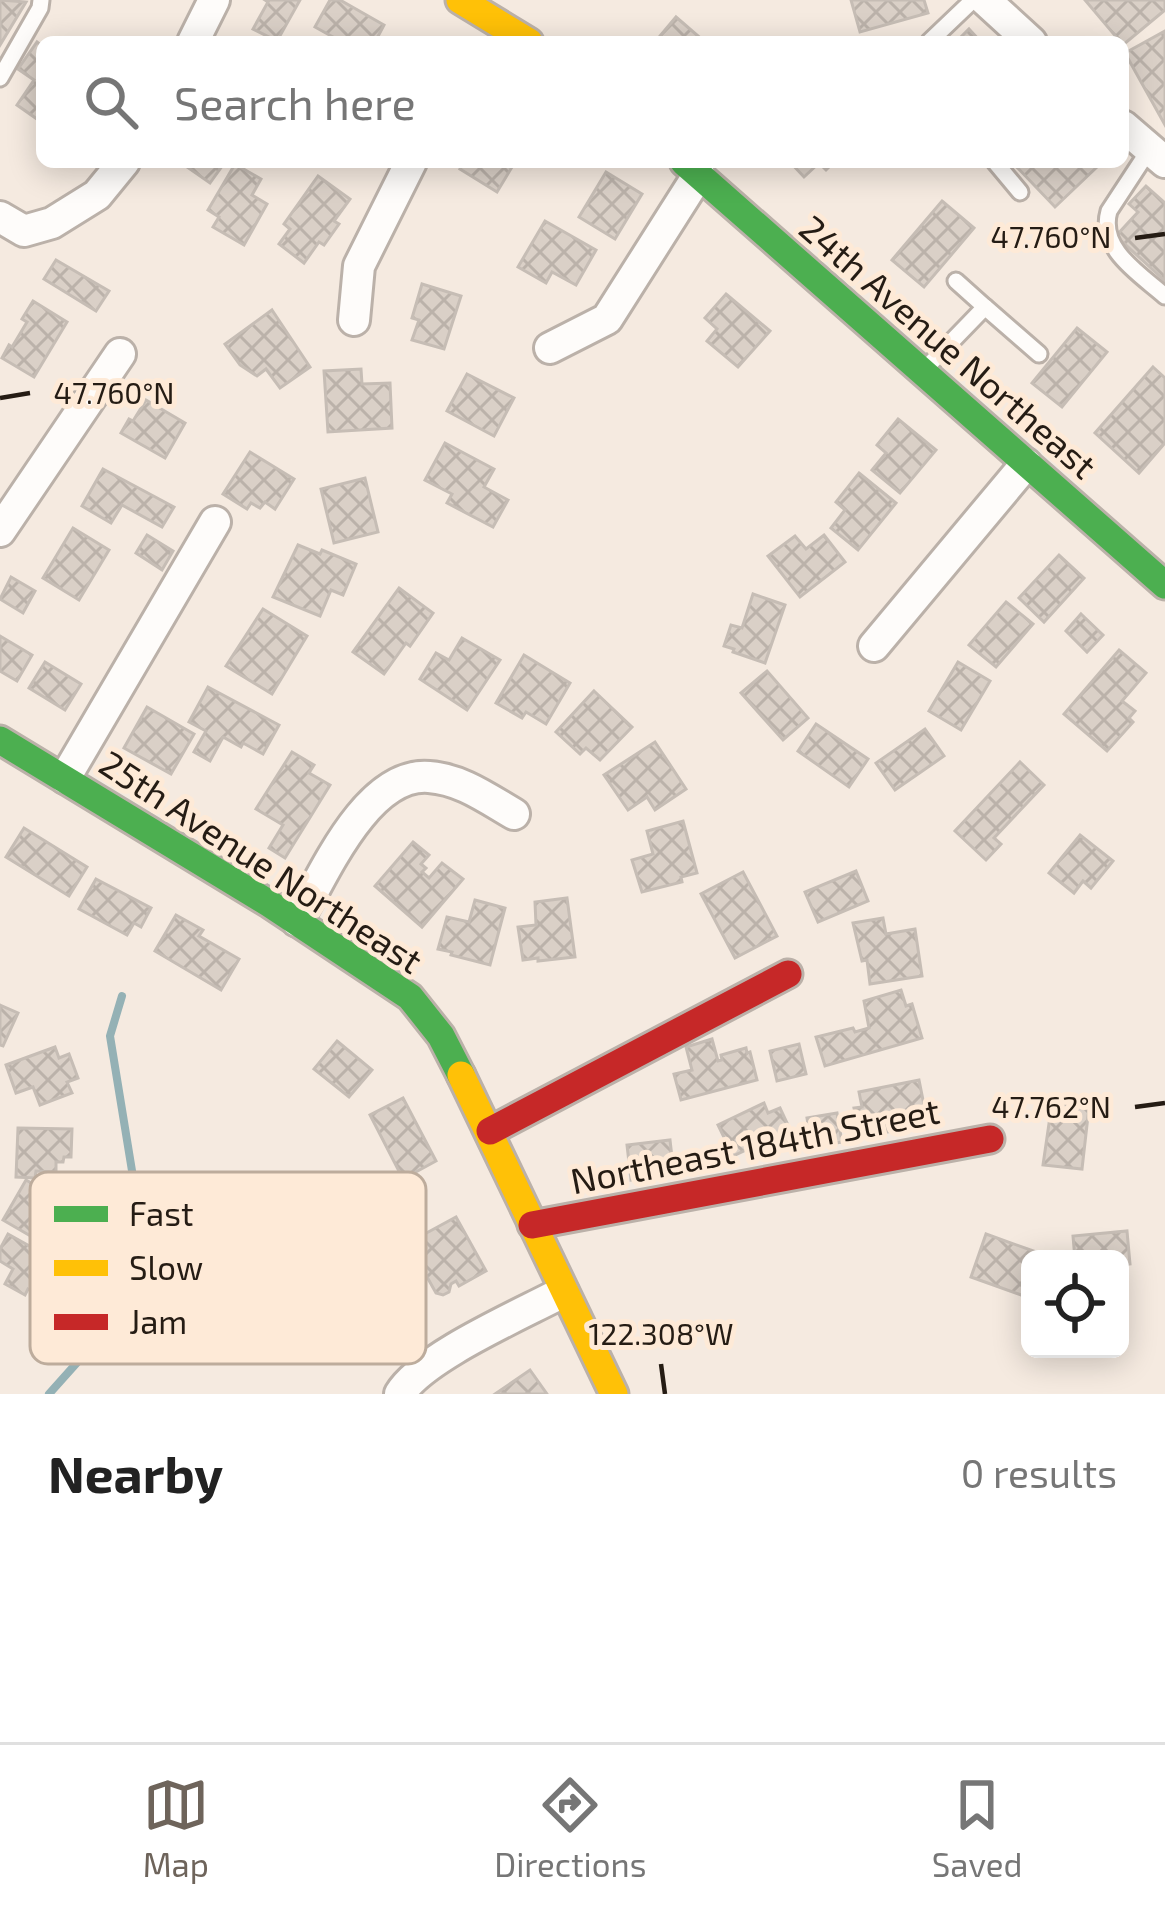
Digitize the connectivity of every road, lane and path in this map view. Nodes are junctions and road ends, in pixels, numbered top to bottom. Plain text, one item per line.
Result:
1 (41, 0) edge
2 (214, 0) edge
3 (973, 0) edge
4 (985, 0) edge
5 (472, 19) edge
6 (197, 36) edge
7 (514, 36) edge
8 (935, 36) edge
9 (1024, 36) edge
10 (0, 78) edge
11 (1129, 131) edge
12 (1157, 156) edge
13 (119, 168) edge
14 (409, 168) edge
15 (691, 168) edge
16 (1000, 168) edge
17 (1020, 192) dead end
18 (0, 218) edge
19 (956, 281) dead end
20 (1165, 296) edge
21 (985, 307) junction
22 (354, 320) dead end
23 (550, 348) dead end
24 (120, 354) dead end
25 (1040, 354) dead end
26 (922, 372) junction
27 (1026, 464) junction
28 (215, 523) dead end
29 (0, 531) edge
30 (1165, 586) edge
31 (874, 646) dead end
32 (0, 740) edge
33 (64, 778) junction
34 (514, 814) dead end
35 (297, 921) junction
36 (788, 974) dead end
37 (490, 1131) junction
38 (990, 1138) dead end
39 (532, 1225) junction
40 (563, 1292) junction
41 (400, 1394) edge
42 (614, 1394) edge

1 - 10 lane
2 - 6 street
3 - 8 lane
4 - 9 street
5 - 7 street
11 - 12 street
12 - 20 lane
13 - 18 street
14 - 22 street
15 - 23 street
15 - 26 street, 24th Avenue Northeast
16 - 17 lane
19 - 21 lane
21 - 25 lane
21 - 26 lane
24 - 29 street
26 - 27 street, 24th Avenue Northeast
27 - 30 street, 24th Avenue Northeast
27 - 31 street
28 - 33 street
32 - 33 street, 25th Avenue Northeast
33 - 35 street, 25th Avenue Northeast
34 - 35 street
35 - 37 street, 25th Avenue Northeast
36 - 37 street
37 - 39 street, 25th Avenue Northeast
38 - 39 street, Northeast 184th Street
39 - 40 street, 25th Avenue Northeast
40 - 41 street
40 - 42 street, 25th Avenue Northeast

